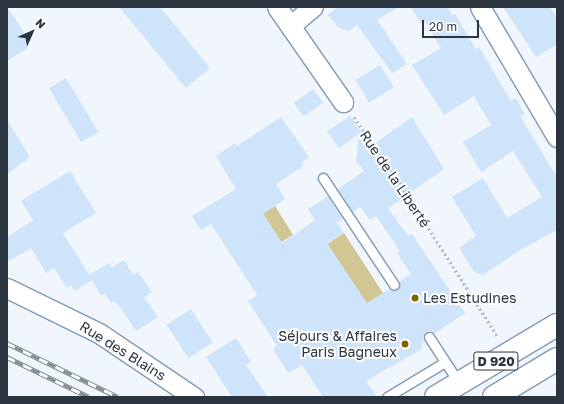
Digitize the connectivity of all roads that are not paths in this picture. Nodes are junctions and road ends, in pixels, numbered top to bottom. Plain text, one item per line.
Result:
1 (277, 7) edge
2 (313, 7) edge
3 (480, 7) edge
4 (290, 26) junction
5 (343, 102) road end
6 (557, 137) edge
7 (323, 178) dead end
8 (394, 285) dead end
9 (7, 288) edge
10 (557, 325) edge
11 (429, 337) dead end
12 (557, 359) edge
13 (445, 362) junction
14 (460, 383) junction
15 (194, 397) edge
16 (387, 397) edge
17 (436, 397) edge
18 (494, 397) edge

1 - 4 street
2 - 4 street
3 - 6 street
4 - 5 street
7 - 8 lane
9 - 15 street, Rue des Blains
10 - 14 main road, D 920
11 - 13 lane
12 - 18 main road, D 920
13 - 14 lane
13 - 16 lane
14 - 17 main road, D 920

